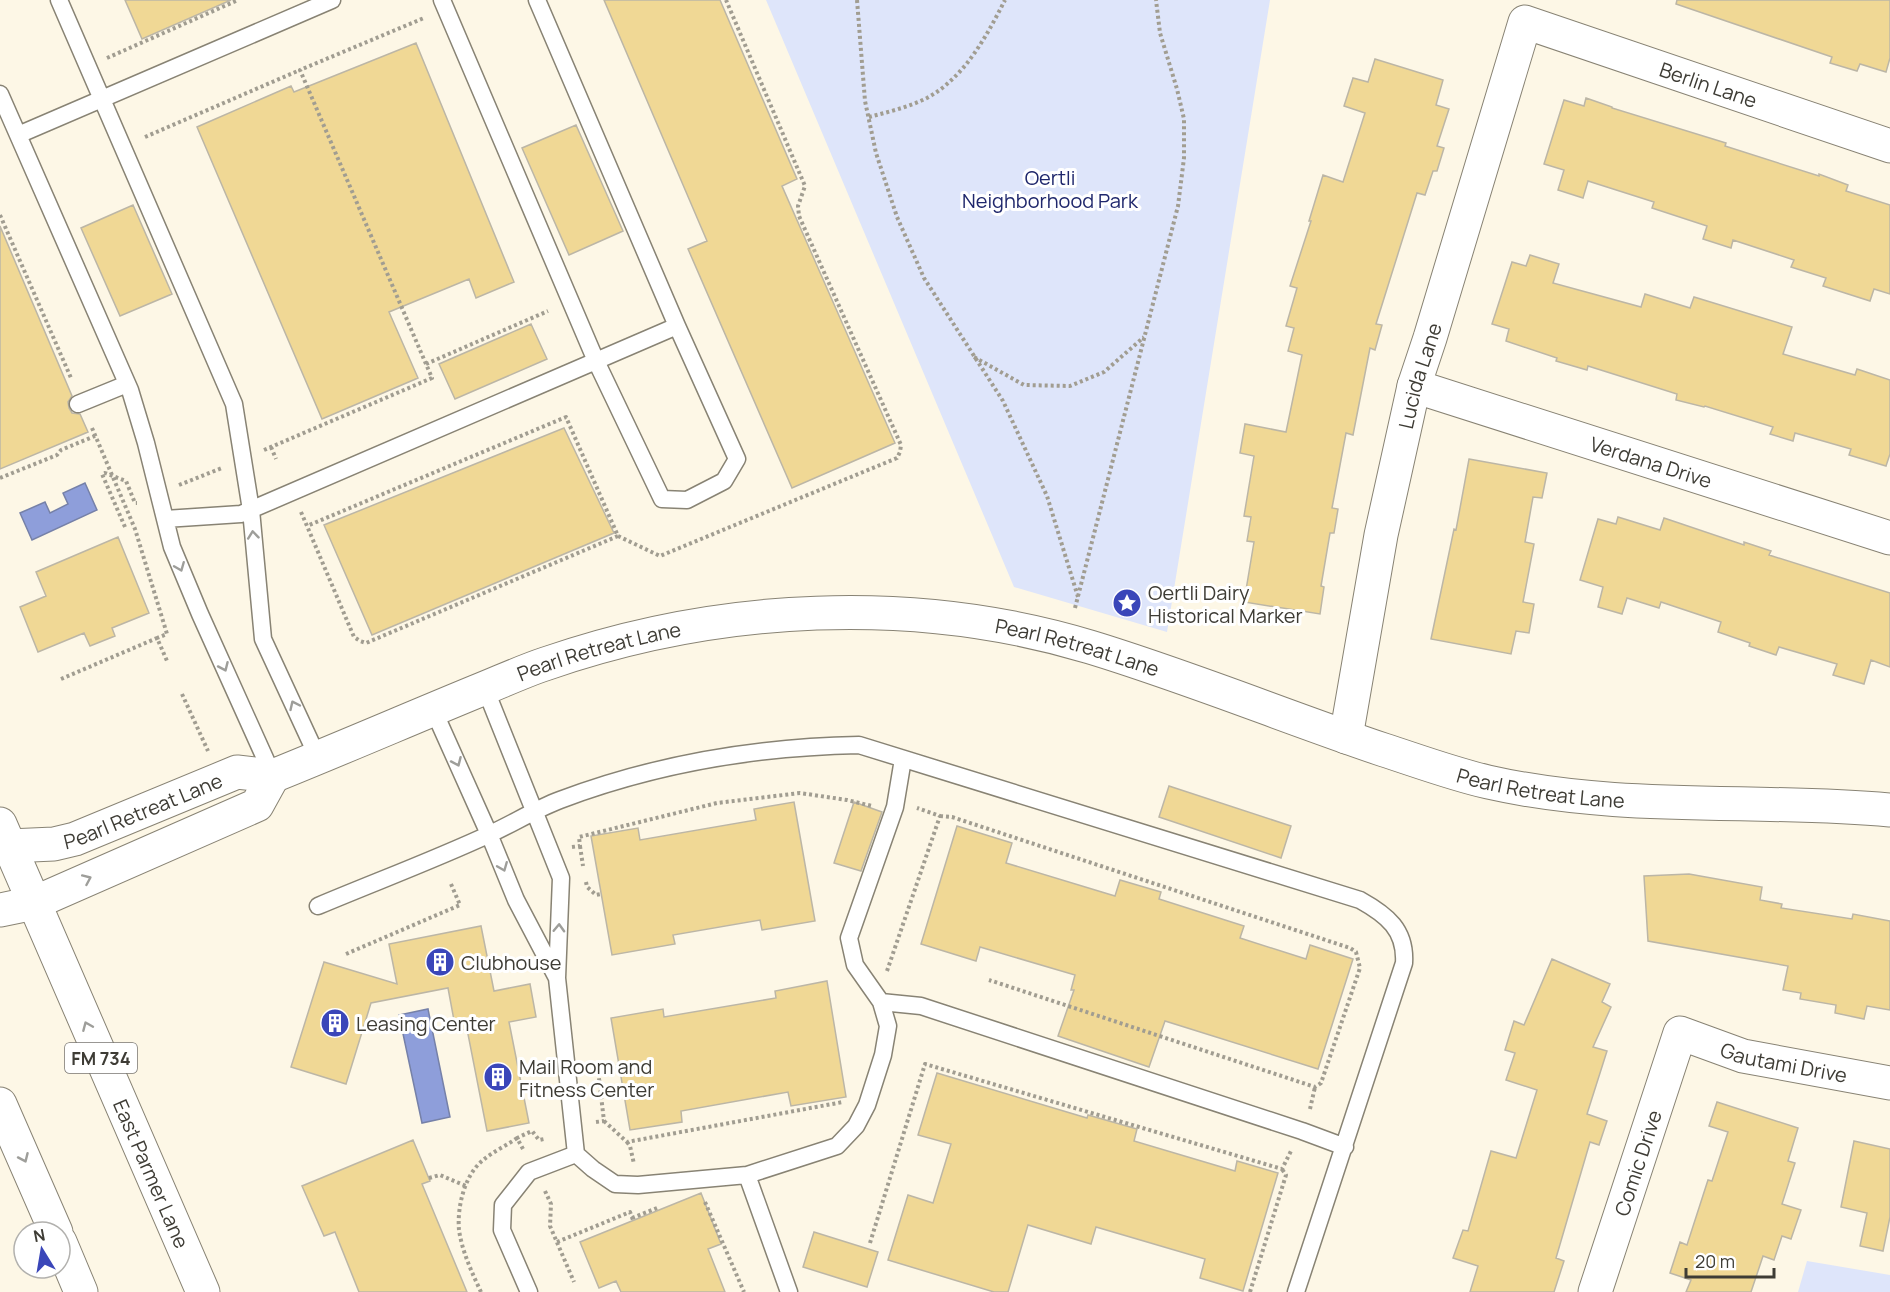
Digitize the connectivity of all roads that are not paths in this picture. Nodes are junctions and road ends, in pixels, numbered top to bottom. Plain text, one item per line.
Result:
1 (59, 0) edge
2 (332, 0) edge
3 (442, 0) edge
4 (537, 0) edge
5 (1525, 22) joint
6 (0, 94) edge
7 (102, 99) junction
8 (18, 135) junction
9 (1890, 146) edge
10 (677, 326) junction
11 (596, 361) junction
12 (127, 384) junction
13 (1414, 386) junction
14 (78, 404) dead end
15 (251, 510) junction
16 (165, 519) junction
17 (1890, 538) edge
18 (485, 688) junction
19 (433, 709) junction
20 (1346, 737) junction
21 (318, 758) junction
22 (903, 759) junction
23 (273, 776) junction
24 (1890, 810) edge
25 (534, 812) junction
26 (489, 834) junction
27 (5, 835) edge
28 (34, 903) junction
29 (318, 906) dead end
30 (0, 910) edge
31 (557, 978) junction
32 (881, 1002) junction
33 (1680, 1033) joint
34 (1890, 1083) edge
35 (0, 1104) edge
36 (1345, 1147) junction
37 (576, 1154) junction
38 (747, 1175) junction
39 (51, 1220) edge
40 (72, 1271) edge
41 (81, 1292) edge
42 (203, 1292) edge
43 (529, 1292) edge
44 (789, 1292) edge
45 (1296, 1292) edge
46 (1595, 1292) edge

1 - 7 lane
2 - 7 lane
3 - 11 lane
4 - 10 lane
5 - 9 street, Berlin Lane
5 - 13 street, Lucida Lane
6 - 8 lane
7 - 8 lane
7 - 15 lane
8 - 12 lane
10 - 11 lane
10 - 11 lane
11 - 15 lane
12 - 14 lane
12 - 16 lane
13 - 17 street, Verdana Drive
13 - 20 street, Lucida Lane
15 - 16 lane
21 -> 15 lane
16 -> 23 lane
18 - 19 street, Pearl Retreat Lane
18 - 20 street, Pearl Retreat Lane
18 - 25 lane
19 - 21 street, Pearl Retreat Lane
19 -> 26 lane
20 - 24 street, Pearl Retreat Lane
21 - 23 street, Pearl Retreat Lane
22 - 25 lane
22 - 32 lane
22 - 36 lane
23 - 27 street, Pearl Retreat Lane
28 -> 23 street, Pearl Retreat Lane
25 - 26 lane
31 -> 25 lane
26 - 29 lane
26 -> 31 lane
27 - 28 street, East Parmer Lane / FM 734
28 - 30 street, Pearl Retreat Lane
42 -> 28 street, East Parmer Lane / FM 734
31 - 37 lane
32 - 36 lane
32 - 38 lane
33 - 34 street, Gautami Drive
33 - 46 street, Comic Drive
35 -> 39 street
36 - 45 lane
37 - 38 lane
37 - 43 lane
38 - 44 lane
40 - 41 street

